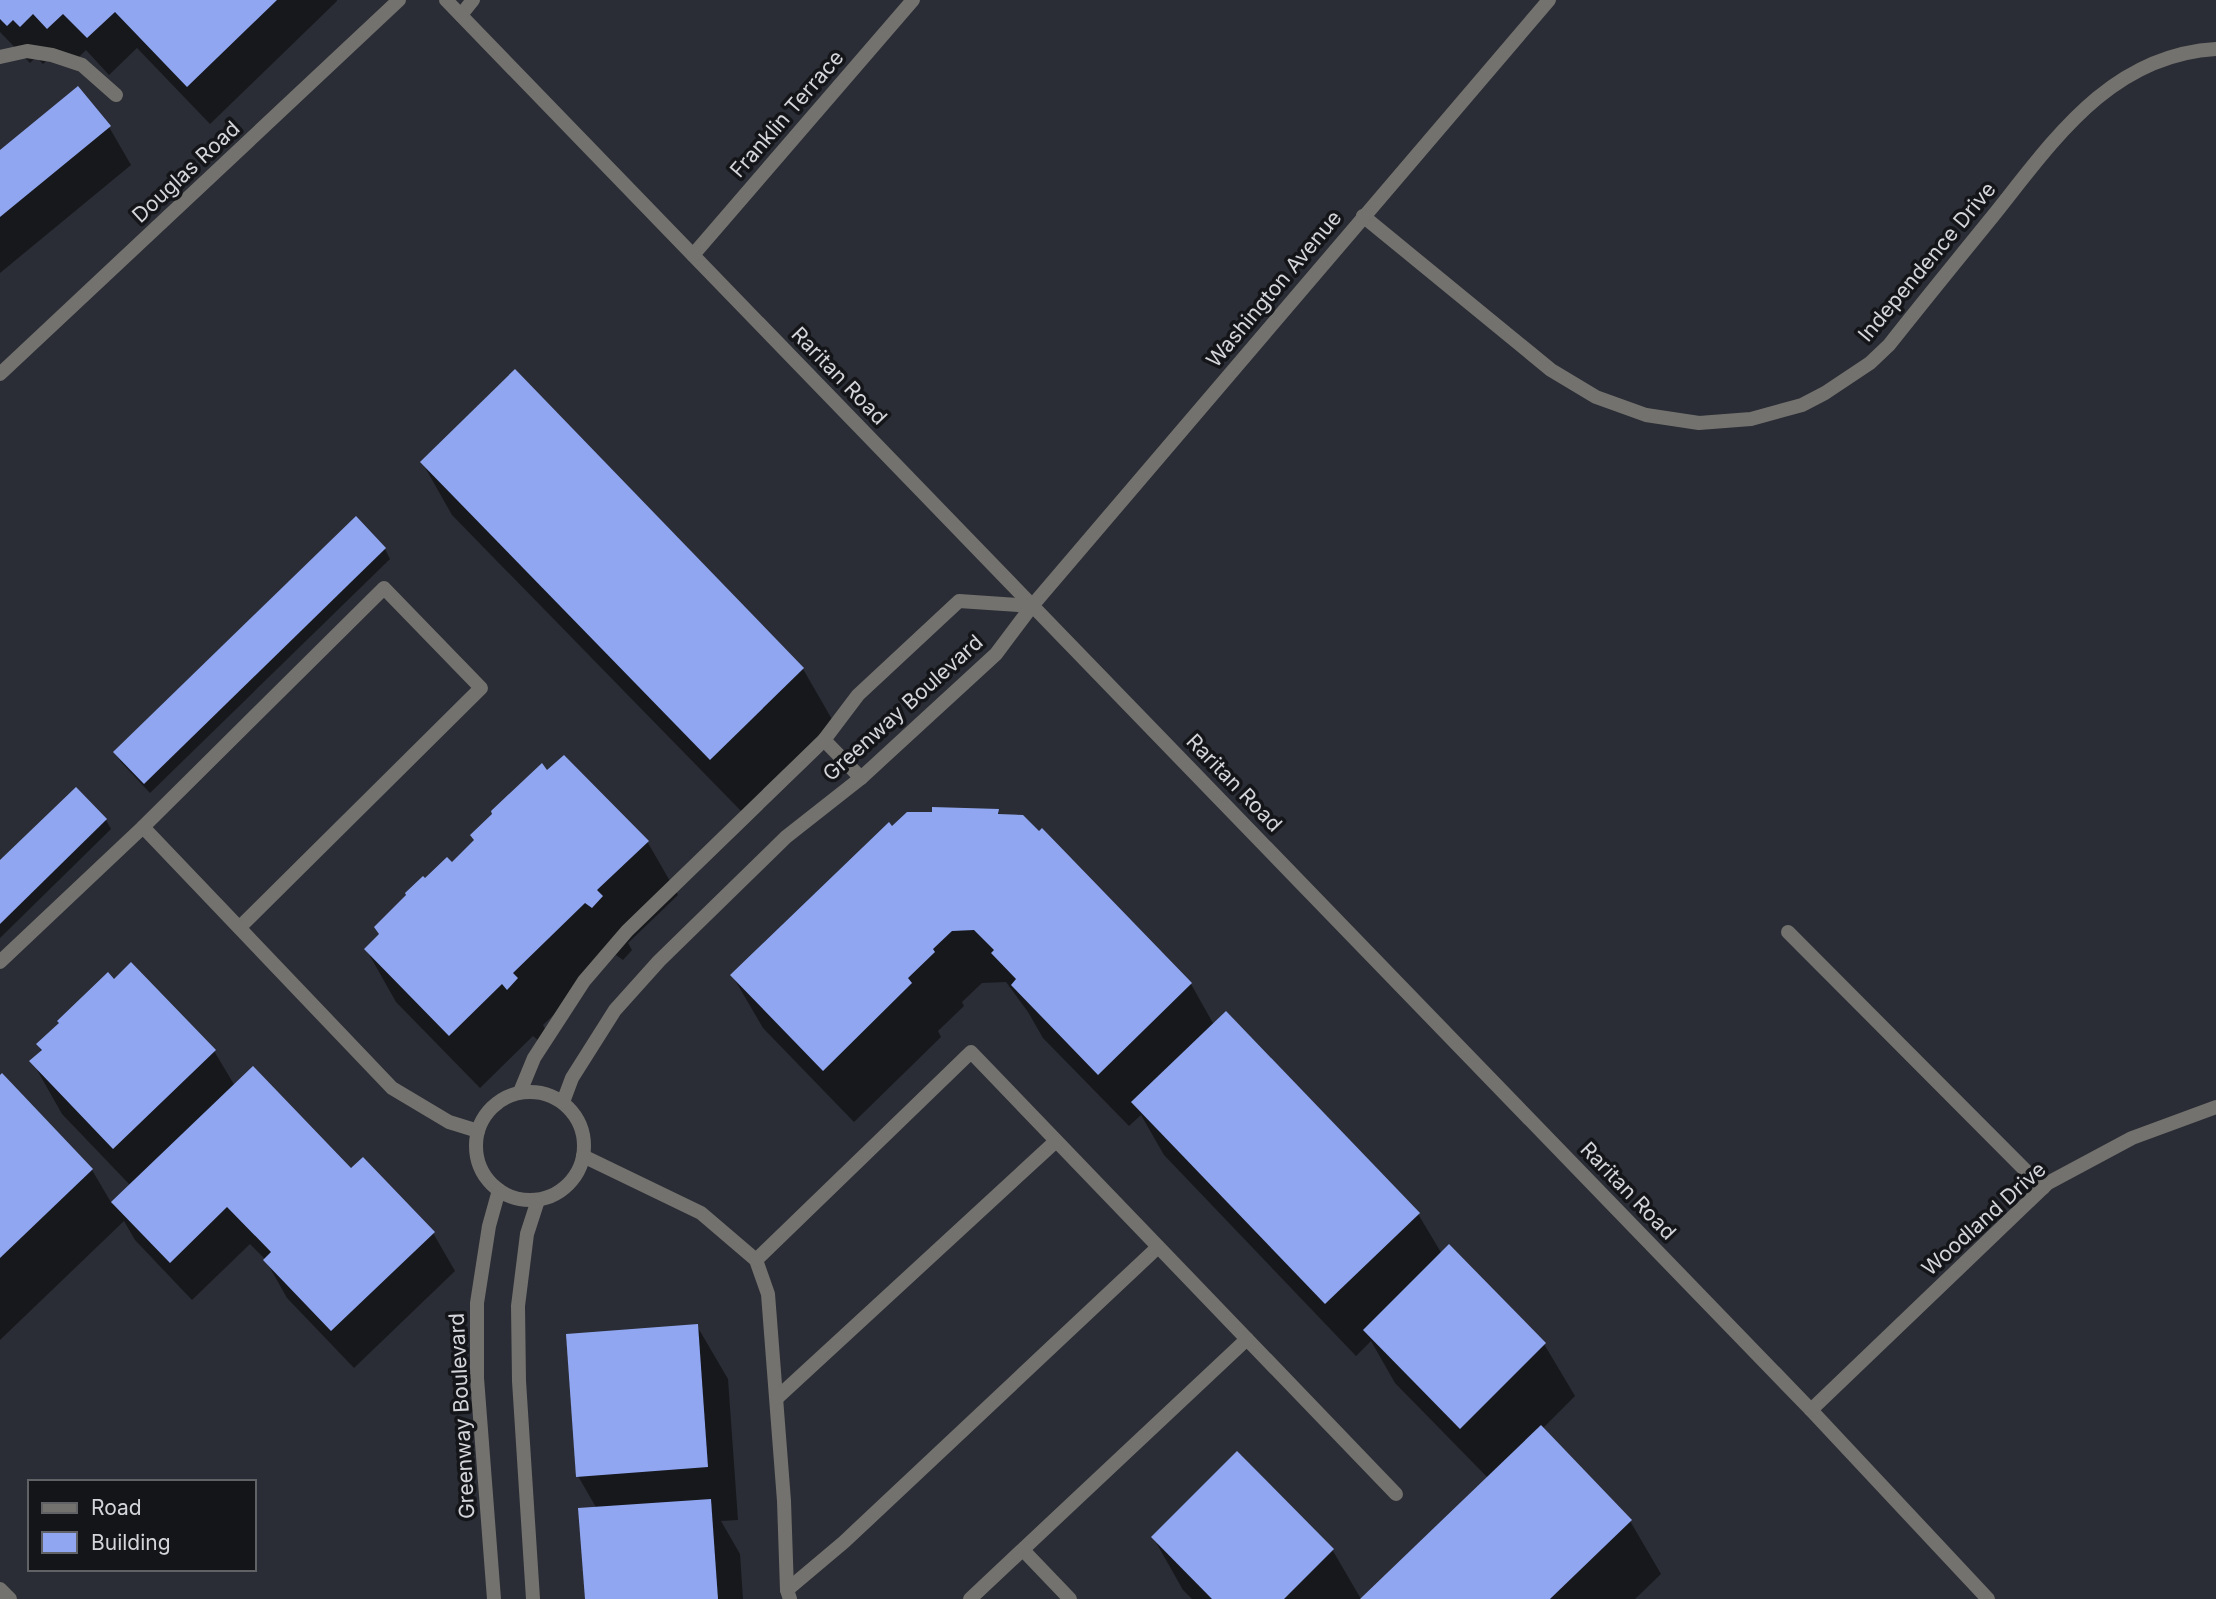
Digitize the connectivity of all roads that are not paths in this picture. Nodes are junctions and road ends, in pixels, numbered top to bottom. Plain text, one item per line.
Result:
1 (399, 0) edge
2 (446, 0) edge
3 (473, 0) edge
4 (913, 0) edge
5 (1549, 0) edge
6 (461, 15) junction
7 (2216, 49) edge
8 (0, 57) edge
9 (116, 95) dead end
10 (1363, 216) junction
11 (693, 255) junction
12 (0, 374) edge
13 (1032, 606) junction
14 (824, 740) junction
15 (860, 778) junction
16 (143, 827) junction
17 (240, 927) junction
18 (1788, 932) dead end
19 (0, 962) edge
20 (520, 1092) junction
21 (563, 1102) junction
22 (2216, 1107) edge
23 (478, 1131) junction
24 (1056, 1141) junction
25 (583, 1156) junction
26 (2043, 1188) junction
27 (499, 1190) junction
28 (538, 1200) junction
29 (1158, 1247) junction
30 (756, 1261) junction
31 (1247, 1339) junction
32 (778, 1397) junction
33 (1811, 1410) junction
34 (1396, 1494) dead end
35 (1023, 1550) junction
36 (0, 1589) edge
37 (788, 1595) edge
38 (10, 1599) edge
39 (494, 1599) edge
40 (533, 1599) edge
41 (970, 1599) edge
42 (1070, 1599) edge
43 (1988, 1599) edge

1 - 12 street, Douglas Road
2 - 6 street, Raritan Road
3 - 6 street
4 - 11 street, Franklin Terrace
5 - 10 street, Washington Avenue
6 - 11 street, Raritan Road
7 - 10 street, Independence Drive
8 - 9 street
10 - 13 street, Washington Avenue
11 - 13 street, Raritan Road
13 - 14 street, Greenway Boulevard
13 - 15 street, Greenway Boulevard
13 - 33 street, Raritan Road
14 - 15 street
14 - 20 street, Greenway Boulevard
15 - 21 street, Greenway Boulevard
16 - 17 street
16 - 17 street
16 - 19 street
17 - 23 street
18 - 26 street
20 - 21 street
20 - 23 street
21 - 25 street
22 - 26 street, Woodland Drive
23 - 27 street
24 - 29 street
24 - 30 street
24 - 32 street
25 - 28 street
25 - 30 street
26 - 33 street, Woodland Drive
27 - 28 street
27 - 39 street, Greenway Boulevard
28 - 40 street
29 - 31 street
29 - 37 street
30 - 32 street
31 - 34 street
31 - 35 street
32 - 37 street
33 - 43 street, Raritan Road
35 - 41 street
35 - 42 street
36 - 38 street

